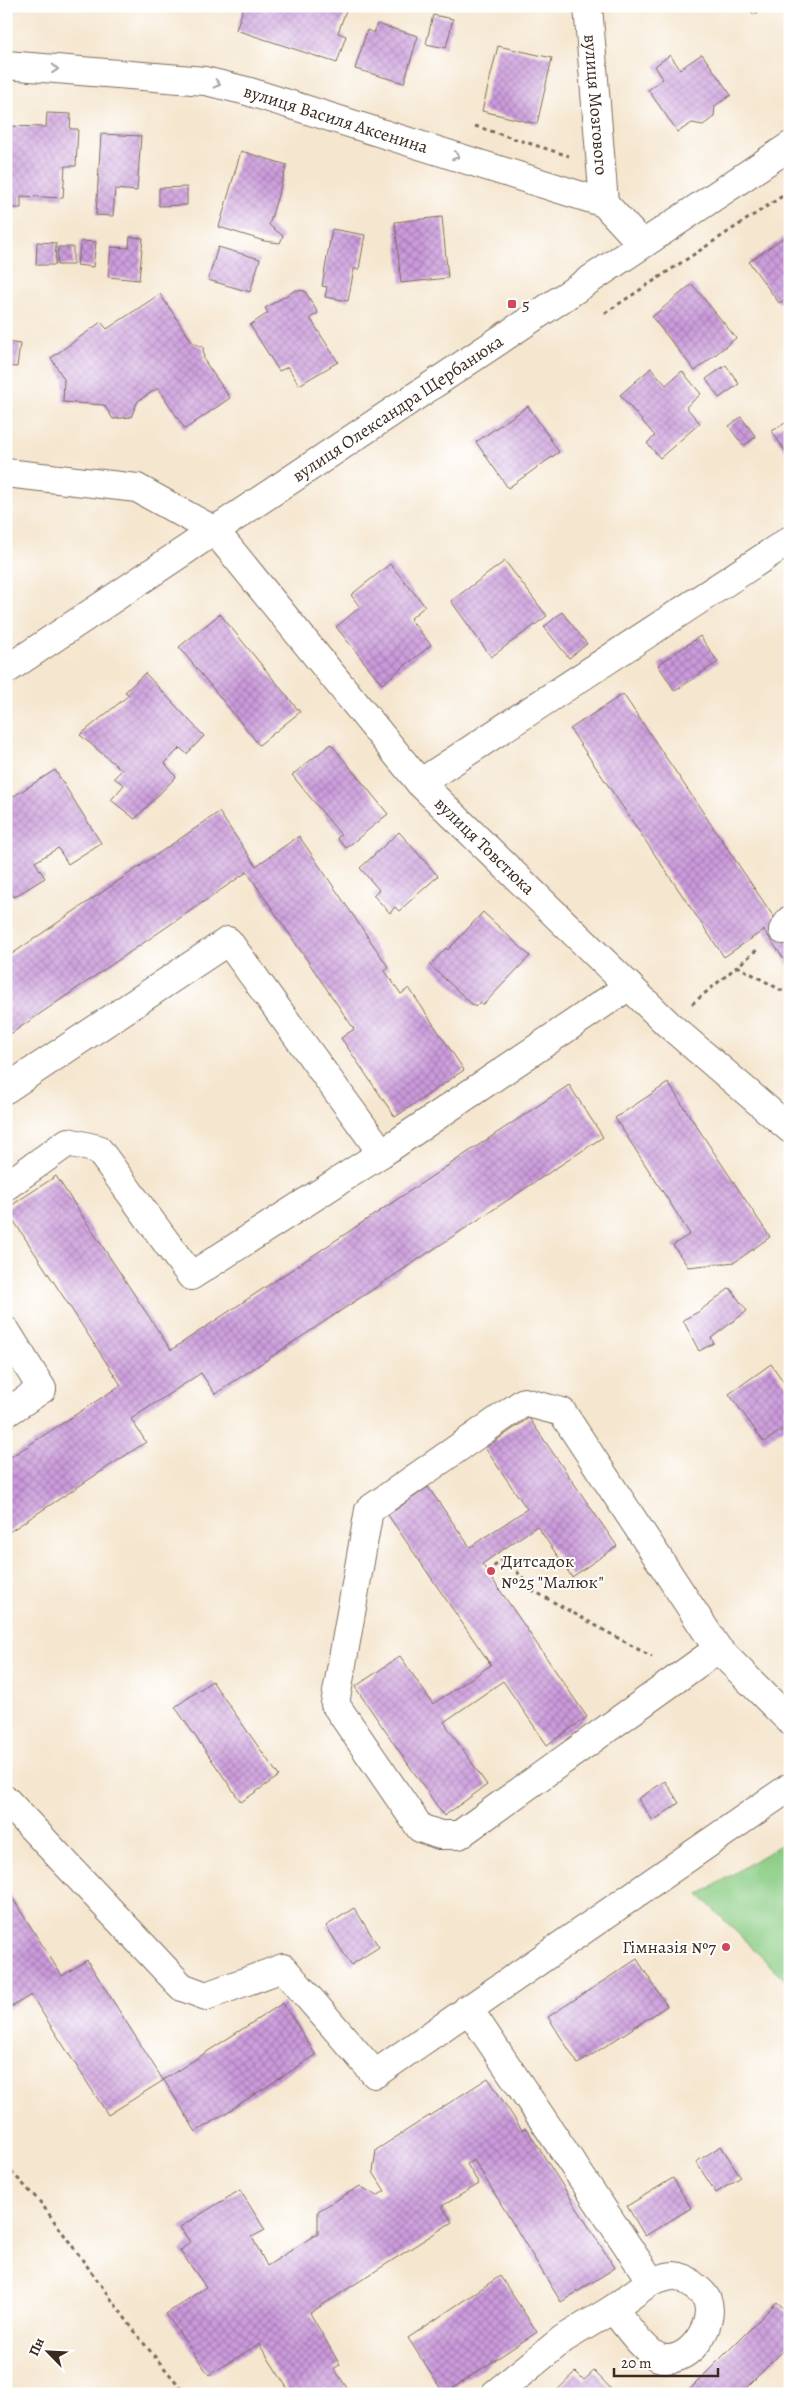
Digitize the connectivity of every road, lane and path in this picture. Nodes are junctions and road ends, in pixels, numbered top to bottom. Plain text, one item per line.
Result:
1 (588, 6) edge
2 (6, 65) edge
3 (467, 124) dead end
4 (790, 146) edge
5 (578, 156) dead end
6 (790, 191) edge
7 (604, 203) junction
8 (642, 244) junction
9 (605, 313) dead end
10 (6, 473) edge
11 (215, 531) junction
12 (790, 540) edge
13 (6, 670) edge
14 (420, 783) junction
15 (779, 932) edge
16 (737, 966) junction
17 (629, 986) junction
18 (790, 995) edge
19 (668, 1024) junction
20 (6, 1089) edge
21 (790, 1129) edge
22 (382, 1153) junction
23 (6, 1186) edge
24 (6, 1331) edge
25 (6, 1413) edge
26 (487, 1570) dead end
27 (718, 1649) junction
28 (682, 1674) junction
29 (790, 1721) edge
30 (790, 1786) edge
31 (6, 1800) edge
32 (468, 2008) junction
33 (6, 2166) edge
34 (651, 2281) junction
35 (613, 2309) junction
36 (186, 2394) edge
37 (495, 2394) edge

1 - 7 street, вулиця Мозгового
2 -> 7 street, вулиця Василя Аксенина
3 - 5 path
4 - 8 street, вулиця Олександра Щербанюка
6 - 9 path
7 - 8 street, вулиця Василя Аксенина
8 - 11 street, вулиця Олександра Щербанюка
10 - 11 street
11 - 13 street, вулиця Олександра Щербанюка
11 - 14 street, вулиця Товстюка
12 - 14 street
14 - 17 street, вулиця Товстюка
15 - 16 path
16 - 18 path
16 - 19 path
17 - 19 street, вулиця Товстюка
17 - 22 street
19 - 21 street, вулиця Товстюка
20 - 22 street
22 - 23 street
24 - 25 street
26 - 28 path
27 - 28 street
27 - 28 street
27 - 29 street
30 - 32 street
31 - 32 street
32 - 34 street
33 - 36 path
34 - 35 street
34 - 35 street
35 - 37 street

